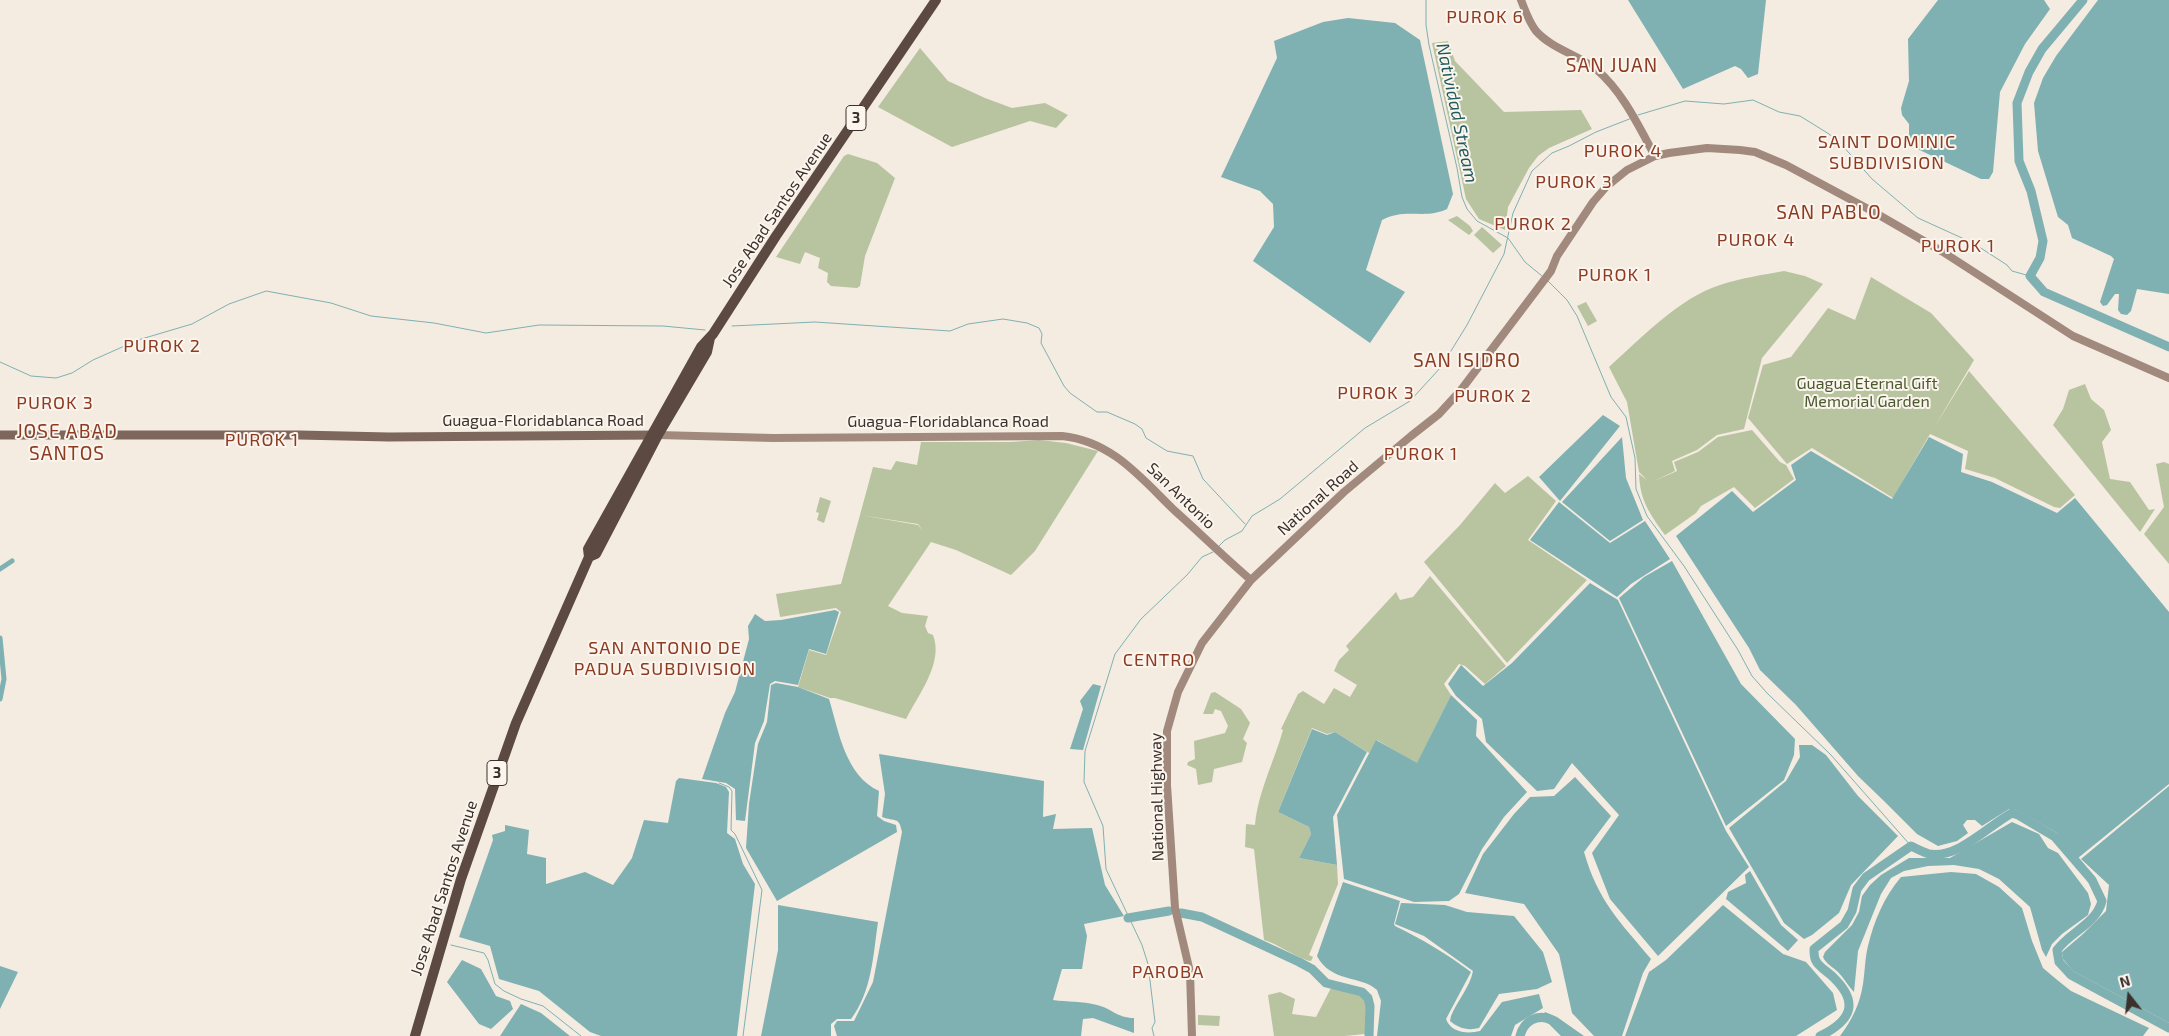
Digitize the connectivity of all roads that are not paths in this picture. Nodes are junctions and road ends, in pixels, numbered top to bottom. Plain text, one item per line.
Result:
1 (936, 0) edge
2 (1521, 0) edge
3 (1655, 156) junction
4 (2169, 378) edge
5 (0, 435) edge
6 (654, 435) junction
7 (1086, 441) joint
8 (1251, 580) junction
9 (415, 1036) edge
10 (1192, 1036) edge

1 - 6 highway, Jose Abad Santos Avenue / 3
2 - 3 main road
3 - 4 main road, National Road
3 - 8 main road, National Road
5 - 6 main road, Guagua-Floridablanca Road
6 - 7 main road, Guagua-Floridablanca Road
6 - 9 highway, Jose Abad Santos Avenue / 3
7 - 8 main road, San Antonio
8 - 10 main road, National Highway

